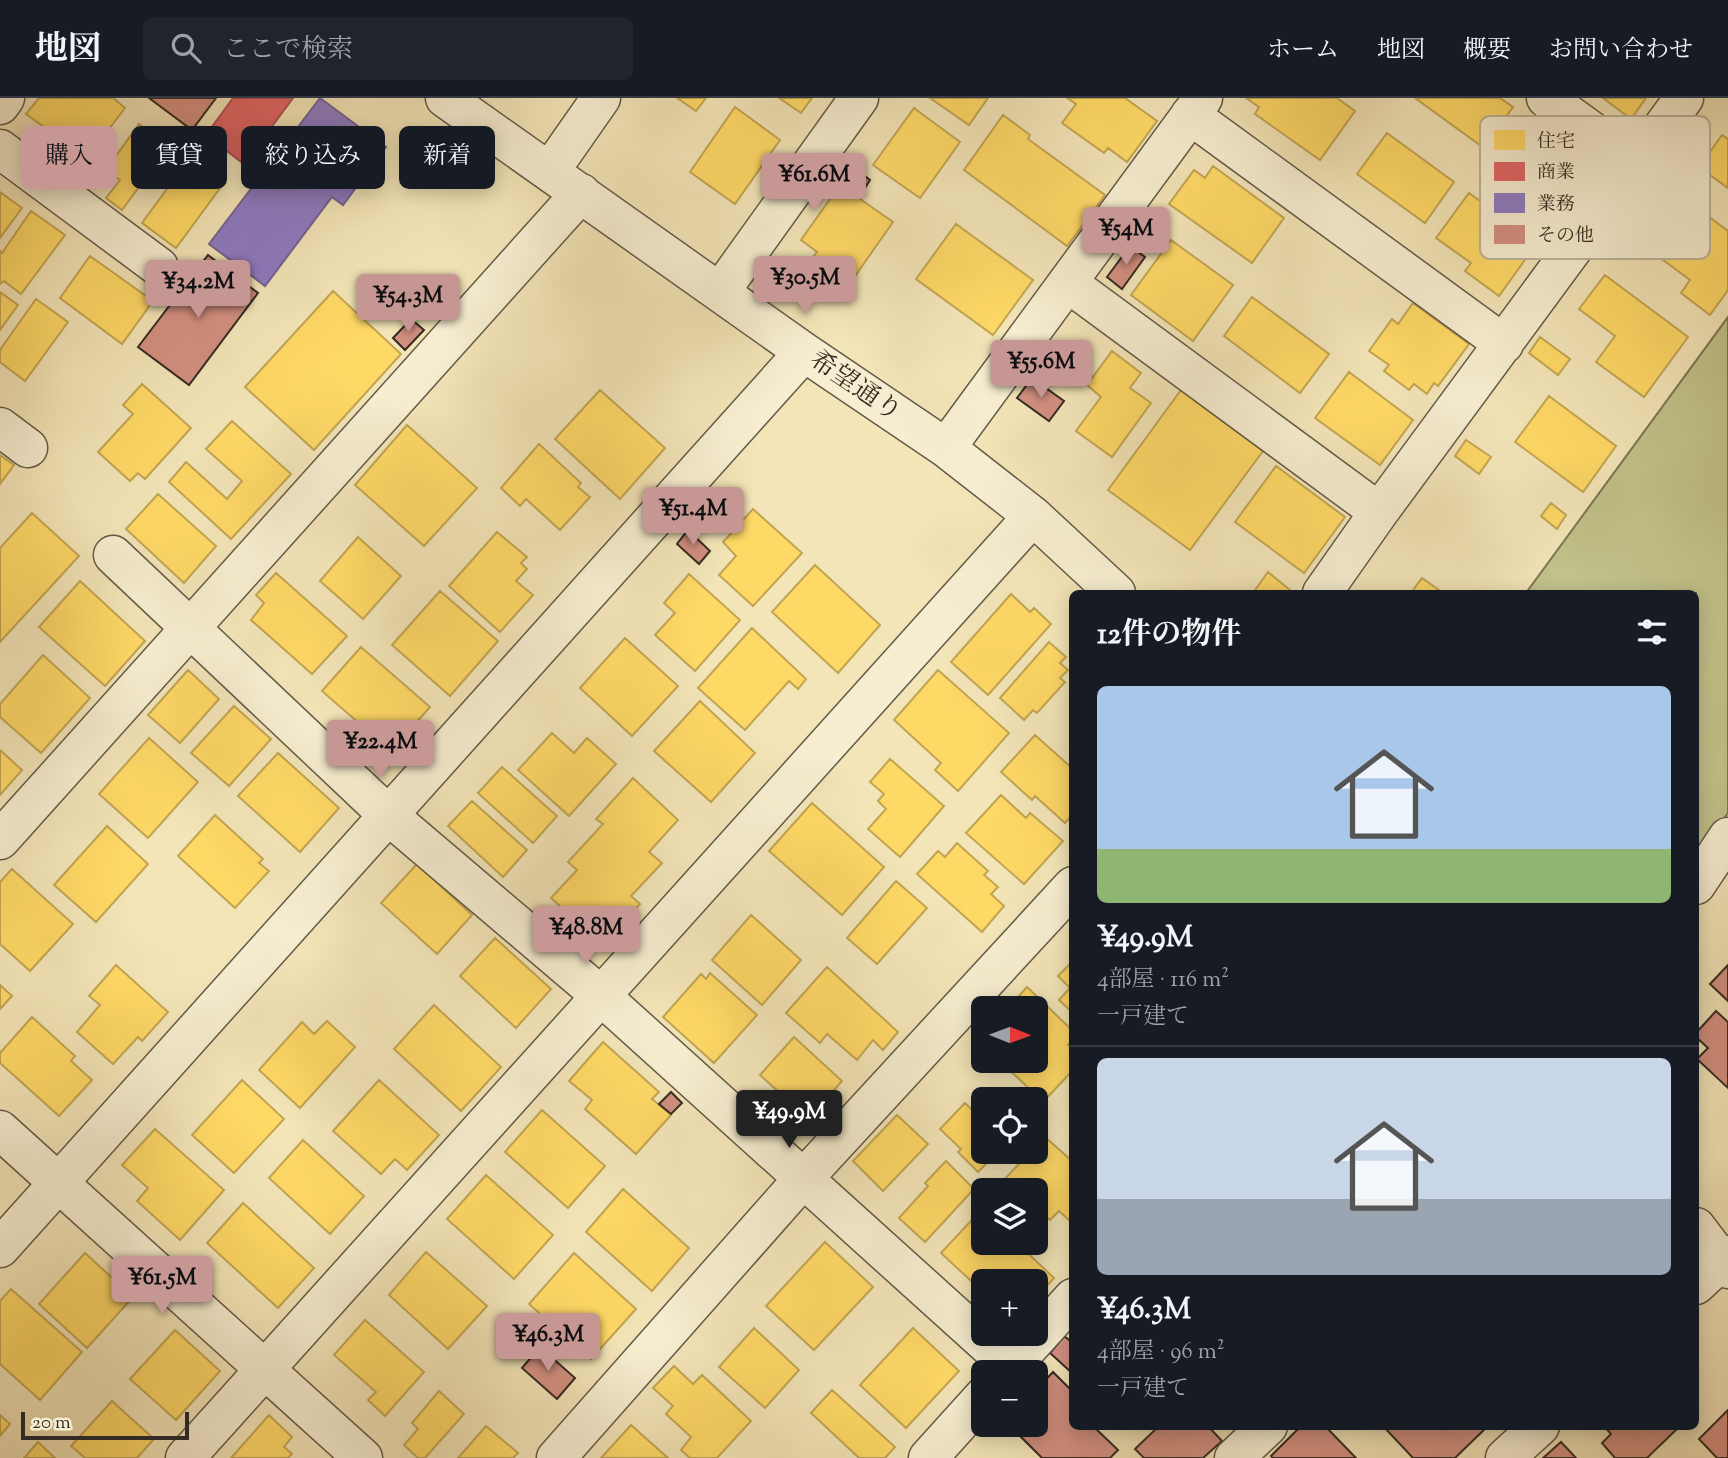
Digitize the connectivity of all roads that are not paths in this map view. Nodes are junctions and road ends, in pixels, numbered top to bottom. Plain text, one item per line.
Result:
1 (5, 98) edge
2 (445, 98) edge
3 (601, 98) edge
4 (859, 98) edge
5 (1546, 98) edge
6 (1684, 98) edge
7 (0, 105) edge
8 (1197, 107) edge
9 (1571, 116) edge
10 (1671, 116) edge
11 (0, 149) edge
12 (550, 172) junction
13 (581, 193) junction
14 (1566, 259) edge
15 (159, 267) dead end
16 (1068, 283) junction
17 (720, 292) junction
18 (1504, 344) junction
19 (804, 352) junction
20 (946, 448) junction
21 (1379, 512) junction
22 (1033, 516) junction
23 (113, 555) dead end
24 (1113, 590) edge
25 (1324, 590) edge
26 (191, 628) junction
27 (388, 815) junction
28 (1728, 837) edge
29 (0, 840) edge
30 (1699, 880) edge
31 (1069, 890) edge
32 (600, 995) junction
33 (0, 1130) edge
34 (802, 1180) junction
35 (59, 1182) junction
36 (1699, 1233) edge
37 (0, 1248) edge
38 (1718, 1268) edge
39 (1069, 1302) edge
40 (999, 1360) edge
41 (1017, 1360) edge
42 (265, 1369) junction
43 (971, 1410) edge
44 (1264, 1430) edge
45 (1536, 1430) edge
46 (185, 1458) edge
47 (363, 1458) edge
48 (556, 1458) edge
49 (928, 1458) edge
50 (1234, 1458) edge
51 (1505, 1458) edge

1 - 7 street
2 - 12 street, 希望通り
3 - 12 street
4 - 17 street
5 - 9 street
6 - 10 street
8 - 16 street
8 - 18 street
11 - 15 street
12 - 13 street, 希望通り
13 - 17 street, 希望通り
13 - 26 street
14 - 18 street
16 - 20 street
16 - 21 street
17 - 19 street, 希望通り
18 - 21 street
19 - 20 street, 希望通り
19 - 27 street
20 - 22 street, 希望通り
21 - 25 street
22 - 24 street, 希望通り
22 - 32 street
23 - 26 street
26 - 27 street
26 - 29 street
27 - 32 street
27 - 35 street
28 - 30 street
31 - 34 street
32 - 34 street
32 - 42 street
33 - 35 street
34 - 40 street
34 - 48 street
35 - 37 street
35 - 42 street
36 - 38 street
39 - 41 street
42 - 46 street
42 - 47 street
43 - 49 street
44 - 50 street
45 - 51 street

